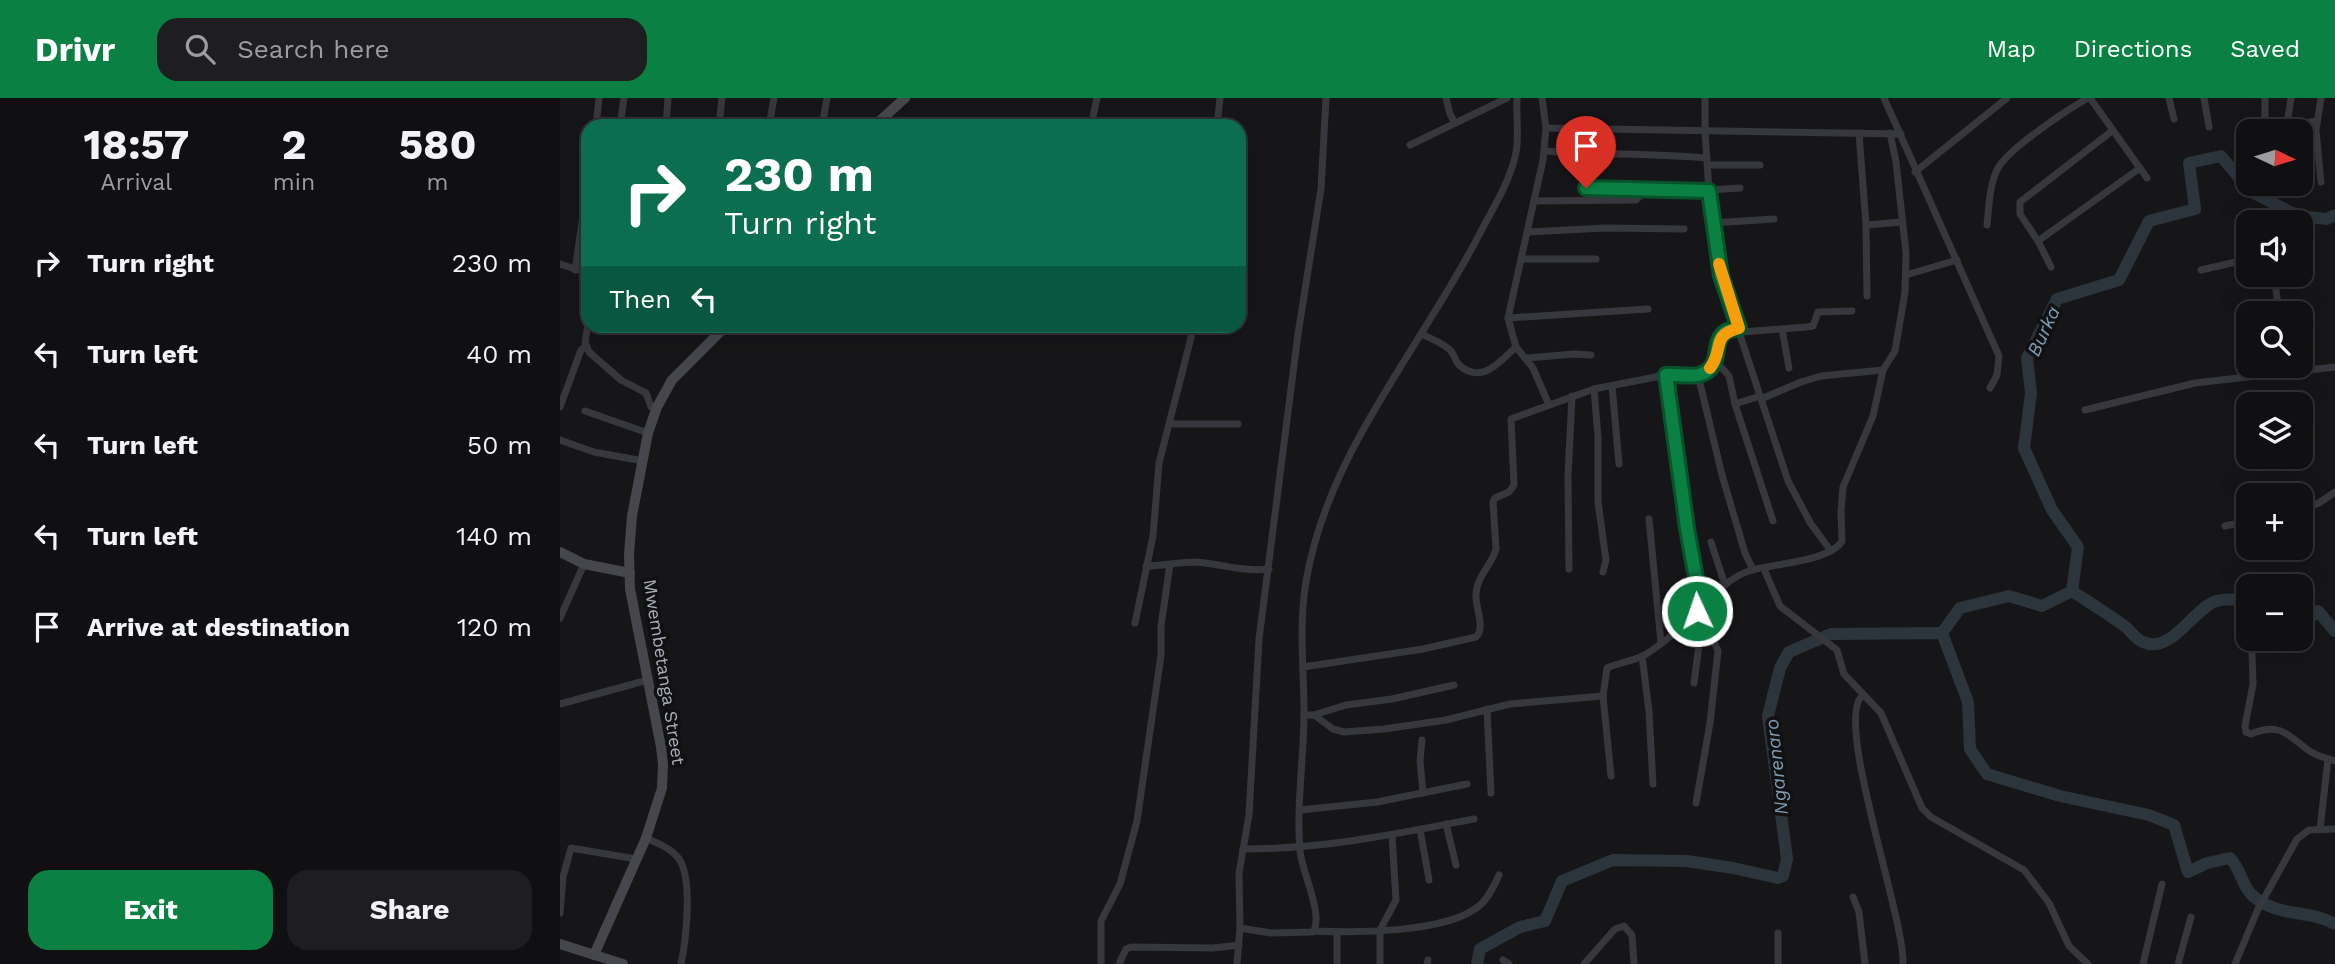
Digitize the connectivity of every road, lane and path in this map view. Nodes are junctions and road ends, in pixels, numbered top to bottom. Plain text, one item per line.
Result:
1 (599, 98) edge
2 (624, 98) edge
3 (668, 98) edge
4 (722, 98) edge
5 (774, 98) edge
6 (827, 98) edge
7 (905, 98) edge
8 (1097, 98) edge
9 (1220, 98) edge
10 (1326, 98) edge
11 (1446, 98) edge
12 (1507, 98) edge
13 (1517, 98) edge
14 (1533, 98) edge
15 (1545, 98) edge
16 (1705, 98) edge
17 (2007, 98) edge
18 (2089, 98) edge
19 (2169, 98) edge
20 (2204, 98) edge
21 (2265, 98) edge
22 (2291, 98) edge
23 (2321, 98) edge
24 (1887, 100) edge
25 (597, 119) edge
26 (621, 119) edge
27 (666, 119) edge
28 (720, 119) edge
29 (770, 119) edge
30 (822, 119) edge
31 (882, 119) edge
32 (1092, 119) edge
33 (1218, 119) edge
34 (2174, 119) dead end
35 (2266, 119) edge
36 (2286, 119) edge
37 (2316, 121) joint
38 (1455, 123) junction
39 (2209, 127) dead end
40 (1546, 128) junction
41 (2112, 131) junction
42 (1705, 132) junction
43 (1890, 133) junction
44 (1859, 134) junction
45 (1901, 134) junction
46 (1410, 145) dead end
47 (1545, 151) junction
48 (1585, 154) junction
49 (1707, 161) junction
50 (1760, 165) dead end
51 (2140, 168) junction
52 (1915, 172) junction
53 (2147, 178) dead end
54 (2321, 182) dead end
55 (1740, 188) dead end
56 (1646, 190) junction
57 (1710, 190) junction
58 (1534, 201) junction
59 (1774, 219) dead end
60 (1902, 222) junction
61 (1713, 223) junction
62 (1866, 225) junction
63 (1987, 225) dead end
64 (1684, 229) dead end
65 (581, 232) edge
66 (1528, 232) junction
67 (2038, 241) junction
68 (1522, 259) junction
69 (1596, 259) dead end
70 (1957, 260) junction
71 (2236, 262) edge
72 (560, 264) edge
73 (2051, 267) dead end
74 (575, 270) junction
75 (2201, 270) dead end
76 (581, 271) edge
77 (1906, 275) junction
78 (1867, 296) dead end
79 (1648, 309) dead end
80 (1852, 311) dead end
81 (1508, 318) junction
82 (1782, 329) junction
83 (1740, 330) junction
84 (585, 333) edge
85 (719, 333) edge
86 (1192, 333) edge
87 (1422, 334) junction
88 (586, 346) junction
89 (1516, 347) junction
90 (1591, 355) dead end
91 (1527, 358) junction
92 (1711, 367) junction
93 (2335, 367) edge
94 (1789, 368) dead end
95 (2313, 368) edge
96 (1883, 370) junction
97 (1666, 375) junction
98 (1698, 375) junction
99 (2236, 377) edge
100 (1612, 386) junction
101 (1990, 388) dead end
102 (1594, 389) junction
103 (1572, 397) junction
104 (1761, 398) junction
105 (1735, 404) junction
106 (1549, 405) junction
107 (560, 407) edge
108 (657, 407) junction
109 (2085, 410) dead end
110 (585, 411) dead end
111 (1170, 424) junction
112 (1238, 424) dead end
113 (648, 433) junction
114 (560, 440) edge
115 (642, 461) junction
116 (1619, 464) dead end
117 (2335, 492) edge
118 (2313, 505) edge
119 (1649, 519) dead end
120 (1773, 521) dead end
121 (2236, 524) edge
122 (2225, 526) dead end
123 (1711, 542) dead end
124 (1830, 551) junction
125 (560, 552) edge
126 (584, 564) junction
127 (1170, 564) junction
128 (1146, 566) junction
129 (1269, 569) junction
130 (1569, 569) dead end
131 (1764, 569) junction
132 (1753, 570) junction
133 (1603, 572) dead end
134 (630, 573) junction
135 (1725, 585) junction
136 (1699, 609) junction
137 (560, 618) edge
138 (1135, 623) dead end
139 (1700, 637) junction
140 (1661, 643) junction
141 (2252, 654) dead end
142 (1642, 656) junction
143 (1303, 667) junction
144 (648, 680) junction
145 (1694, 683) dead end
146 (1454, 685) dead end
147 (1603, 696) junction
148 (1862, 696) junction
149 (560, 704) edge
150 (1487, 709) junction
151 (1304, 715) junction
152 (1314, 715) junction
153 (1422, 740) dead end
154 (2331, 760) edge
155 (1611, 776) dead end
156 (1467, 784) dead end
157 (1653, 784) dead end
158 (1423, 793) junction
159 (1490, 793) dead end
160 (1696, 803) dead end
161 (1300, 810) junction
162 (1474, 819) dead end
163 (1447, 824) junction
164 (2320, 828) junction
165 (2335, 829) edge
166 (1420, 830) junction
167 (1392, 835) junction
168 (646, 838) junction
169 (1243, 849) junction
170 (1300, 849) junction
171 (636, 859) junction
172 (1456, 865) dead end
173 (561, 874) edge
174 (1499, 875) dead end
175 (1429, 880) dead end
176 (2162, 884) dead end
177 (1853, 897) dead end
178 (560, 913) edge
179 (2191, 917) dead end
180 (1240, 928) junction
181 (1314, 930) junction
182 (1380, 930) junction
183 (1336, 932) junction
184 (1778, 933) dead end
185 (560, 944) edge
186 (1239, 945) junction
187 (596, 959) edge
188 (622, 964) edge
189 (681, 964) edge
190 (1101, 964) edge
191 (1119, 964) edge
192 (1237, 964) edge
193 (1337, 964) edge
194 (1380, 964) edge
195 (1584, 964) edge
196 (1633, 964) edge
197 (1778, 964) edge
198 (1864, 964) edge
199 (1903, 964) edge
200 (2088, 964) edge
201 (2143, 964) edge
202 (2178, 964) edge
203 (2235, 964) edge

1 - 25 street
2 - 26 street
3 - 27 street
4 - 28 street
5 - 29 street
6 - 30 street
7 - 31 street
8 - 32 street
9 - 33 street
10 - 129 street
11 - 38 street
12 - 38 street
13 - 87 street
14 - 15 street
15 - 40 street
16 - 42 street
17 - 52 street
18 - 41 street
18 - 63 street
19 - 34 street
20 - 39 street
21 - 35 street
22 - 36 street
23 - 37 street
24 - 45 street
37 - 54 street
38 - 46 street
40 - 42 street
40 - 47 street
41 - 51 street
41 - 67 street
42 - 44 street
42 - 49 street
43 - 44 street
43 - 45 street
43 - 60 street
44 - 62 street
45 - 52 street
47 - 48 street
47 - 58 street
48 - 49 street
48 - 56 street
49 - 50 street
49 - 57 street
51 - 53 street
51 - 67 street
52 - 70 street
55 - 57 street
56 - 57 street
56 - 58 street
57 - 61 street
58 - 66 street
59 - 61 street
60 - 62 street
60 - 77 street
61 - 83 street
62 - 78 street
64 - 66 street
65 - 74 street
66 - 68 street
67 - 73 street
68 - 69 street
68 - 81 street
70 - 77 street
70 - 101 street
71 - 75 street
72 - 74 street
74 - 76 street
77 - 96 street
79 - 81 street
80 - 82 street
81 - 89 street
82 - 83 street
82 - 94 street
83 - 92 street
83 - 104 street
84 - 88 street
85 - 108 street, Mwembetanga Street
86 - 111 street
87 - 89 street
87 - 143 street
88 - 107 street
88 - 108 street
89 - 91 street
90 - 91 street
91 - 106 street
92 - 98 street
92 - 105 street
93 - 95 street
96 - 104 street
96 - 124 street
97 - 98 street
97 - 100 street
97 - 136 street
98 - 132 street
99 - 109 street
100 - 102 street
100 - 116 street
102 - 103 street
102 - 133 street
103 - 106 street
103 - 130 street
104 - 105 street
104 - 124 street
105 - 120 street
106 - 143 street
108 - 113 street, Mwembetanga Street
110 - 113 street
111 - 112 street
111 - 128 street
113 - 115 street, Mwembetanga Street
114 - 115 street
115 - 134 street, Mwembetanga Street
117 - 118 street
119 - 140 street
121 - 122 street
123 - 135 street
124 - 131 street
125 - 126 street
126 - 134 street
126 - 137 street
127 - 128 street
127 - 129 street
127 - 190 street
128 - 138 street
129 - 169 street
131 - 132 street
131 - 148 street
132 - 135 street
134 - 144 street, Mwembetanga Street
135 - 136 street
136 - 139 street
136 - 140 street
139 - 145 street
139 - 160 street
140 - 142 street
141 - 154 street
142 - 147 street
142 - 157 street
143 - 151 street
144 - 149 street
144 - 168 street, Mwembetanga Street
146 - 152 street
147 - 150 street
147 - 155 street
148 - 199 street
148 - 200 street
150 - 152 street
150 - 159 street
151 - 152 street
151 - 161 street
153 - 158 street
154 - 164 street
156 - 158 street
158 - 161 street
161 - 170 street
162 - 163 street
163 - 166 street
163 - 172 street
164 - 165 street
164 - 203 street
166 - 167 street
166 - 175 street
167 - 170 street
167 - 182 street
168 - 171 street, Mwembetanga Street
168 - 189 street
169 - 170 street
169 - 180 street
170 - 181 street
171 - 173 street
171 - 187 street, Mwembetanga Street
173 - 178 street
174 - 182 street
176 - 201 street
177 - 198 street
179 - 202 street
180 - 181 street
180 - 186 street
181 - 183 street
182 - 183 street
182 - 194 street
183 - 193 street
184 - 197 street
185 - 187 street
186 - 191 street
186 - 192 street
187 - 188 street
195 - 196 street

